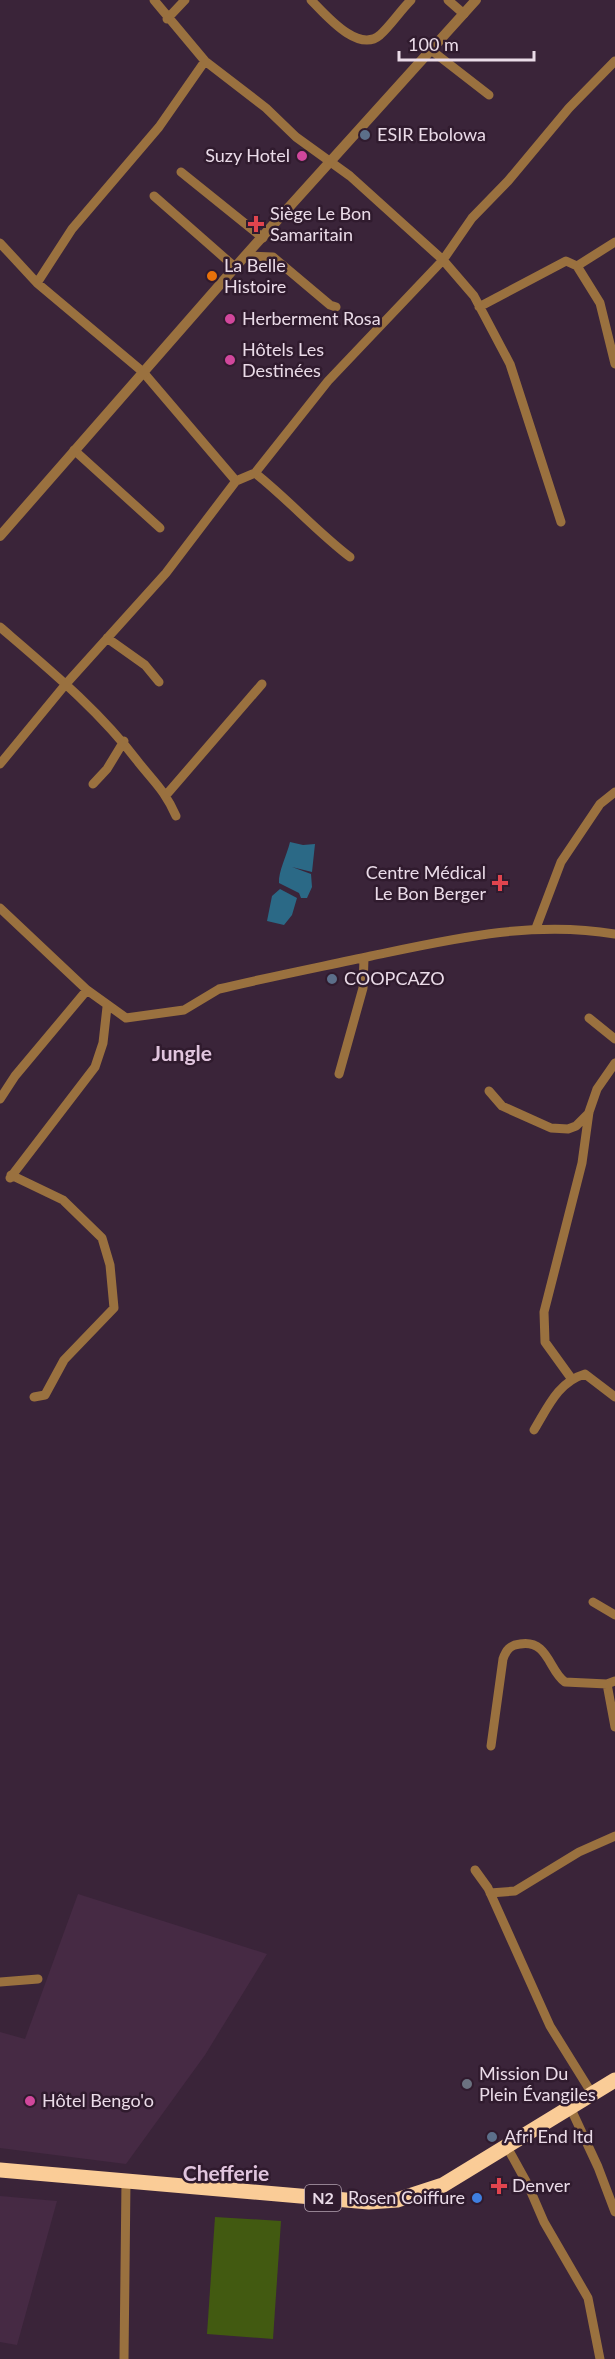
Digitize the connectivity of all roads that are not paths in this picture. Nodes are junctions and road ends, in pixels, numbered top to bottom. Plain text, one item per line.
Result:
1 (154, 0) edge
2 (185, 0) edge
3 (311, 0) edge
4 (411, 0) edge
5 (448, 0) edge
6 (476, 0) edge
7 (464, 14) junction
8 (167, 19) junction
9 (431, 50) junction
10 (205, 61) junction
11 (615, 61) edge
12 (489, 95) dead end
13 (329, 162) junction
14 (181, 172) dead end
15 (153, 195) dead end
16 (264, 238) junction
17 (615, 242) edge
18 (0, 243) edge
19 (245, 256) junction
20 (443, 260) junction
21 (577, 266) junction
22 (236, 268) junction
23 (36, 283) junction
24 (336, 307) dead end
25 (479, 307) junction
26 (615, 364) edge
27 (143, 372) junction
28 (74, 450) junction
29 (255, 473) junction
30 (236, 481) junction
31 (561, 522) dead end
32 (160, 528) dead end
33 (1, 534) edge
34 (350, 557) dead end
35 (0, 627) edge
36 (107, 638) junction
37 (159, 682) dead end
38 (262, 684) dead end
39 (65, 685) junction
40 (124, 741) junction
41 (0, 764) edge
42 (93, 784) dead end
43 (615, 792) edge
44 (166, 794) junction
45 (176, 816) dead end
46 (0, 908) edge
47 (536, 927) junction
48 (615, 934) edge
49 (364, 958) junction
50 (87, 990) junction
51 (107, 1007) junction
52 (589, 1018) dead end
53 (615, 1039) edge
54 (615, 1063) edge
55 (339, 1074) dead end
56 (489, 1091) dead end
57 (0, 1099) edge
58 (589, 1112) junction
59 (570, 1378) junction
60 (33, 1397) dead end
61 (615, 1397) edge
62 (534, 1430) dead end
63 (593, 1602) dead end
64 (615, 1615) edge
65 (611, 1683) edge
66 (615, 1727) edge
67 (491, 1746) dead end
68 (615, 1836) edge
69 (475, 1869) dead end
70 (490, 1893) junction
71 (38, 1979) dead end
72 (0, 1982) edge
73 (615, 2080) edge
74 (591, 2092) junction
75 (570, 2108) junction
76 (507, 2147) junction
77 (0, 2170) edge
78 (126, 2181) junction
79 (615, 2212) edge
80 (124, 2359) edge
81 (600, 2359) edge

1 - 8 street
2 - 8 street
3 - 4 street
5 - 7 street
6 - 7 street
7 - 9 street
8 - 10 street
9 - 12 street
9 - 13 street
10 - 13 street
10 - 23 street
11 - 20 street
13 - 16 street
13 - 20 street
14 - 16 street
15 - 22 street
16 - 19 street
17 - 21 street
18 - 23 street
19 - 22 street
19 - 24 street
20 - 25 street
20 - 29 street
21 - 25 street
21 - 26 street
22 - 27 street
23 - 27 street
25 - 31 street
27 - 28 street
27 - 30 street
28 - 32 street
28 - 33 street
29 - 30 street
29 - 34 street
30 - 36 street
35 - 39 street
36 - 37 street
36 - 39 street
38 - 44 street
39 - 40 street
39 - 41 street
40 - 42 street
40 - 44 street
43 - 47 street
44 - 45 street
46 - 50 street
47 - 48 street
47 - 49 street
49 - 51 street
49 - 55 street
50 - 51 street
50 - 57 street
51 - 60 street
52 - 53 street
54 - 58 street
56 - 58 street
58 - 59 street
59 - 61 street
59 - 62 street
63 - 64 street
65 - 66 street
65 - 67 street
68 - 70 street
69 - 70 street
70 - 74 street
71 - 72 street
73 - 74 highway, N2
74 - 75 highway, N2
75 - 76 highway, N2
75 - 79 street
76 - 78 highway, N2
76 - 81 street
77 - 78 highway, N2
78 - 80 street

